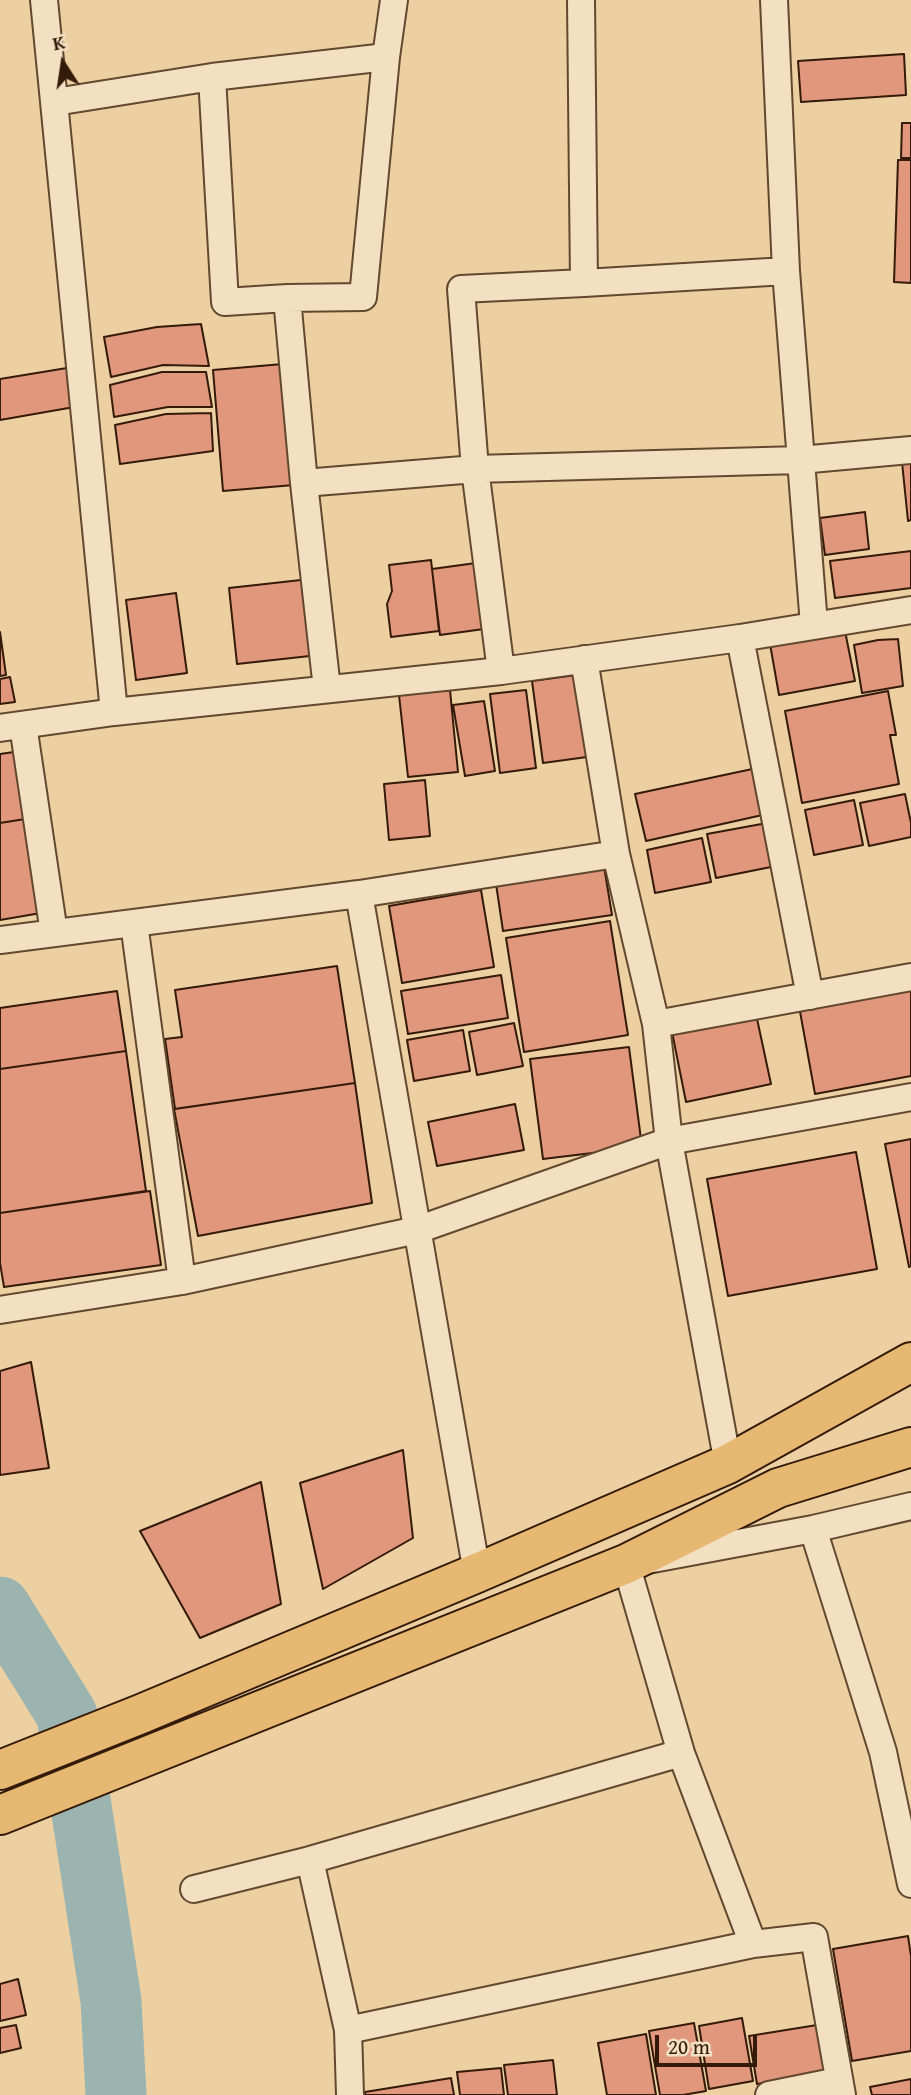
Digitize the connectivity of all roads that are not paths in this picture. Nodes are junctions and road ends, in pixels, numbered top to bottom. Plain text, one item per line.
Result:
1 (44, 0) edge
2 (394, 0) edge
3 (581, 0) edge
4 (774, 0) edge
5 (386, 57) junction
6 (212, 77) junction
7 (55, 102) junction
8 (786, 271) junction
9 (584, 283) junction
10 (287, 298) junction
11 (911, 450) edge
12 (800, 460) junction
13 (475, 469) junction
14 (304, 483) junction
15 (911, 610) edge
16 (814, 625) junction
17 (740, 638) junction
18 (584, 659) junction
19 (500, 671) junction
20 (327, 690) junction
21 (114, 712) junction
22 (12, 727) edge
23 (616, 854) junction
24 (359, 894) junction
25 (134, 923) junction
26 (54, 933) junction
27 (0, 940) edge
28 (911, 977) edge
29 (810, 996) junction
30 (656, 1024) junction
31 (911, 1097) edge
32 (669, 1141) junction
33 (417, 1230) junction
34 (182, 1281) junction
35 (0, 1310) edge
36 (911, 1362) edge
37 (911, 1447) edge
38 (728, 1464) junction
39 (911, 1506) edge
40 (813, 1529) junction
41 (626, 1564) junction
42 (477, 1573) junction
43 (681, 1753) junction
44 (0, 1770) edge
45 (4, 1814) edge
46 (310, 1860) junction
47 (911, 1884) edge
48 (194, 1889) dead end
49 (753, 1944) junction
50 (348, 2030) junction
51 (840, 2088) edge
52 (350, 2095) edge
53 (769, 2095) edge

1 - 7 street
2 - 5 street
3 - 9 street
4 - 8 street
5 - 6 street
5 - 10 street
6 - 7 street
6 - 10 street
7 - 21 street
8 - 9 street
8 - 12 street
9 - 13 street
10 - 14 street
11 - 12 street
12 - 13 street
12 - 16 street
13 - 14 street
13 - 19 street
14 - 20 street
15 - 16 street
16 - 17 street
17 - 18 street
17 - 29 street
18 - 19 street
18 - 23 street
19 - 20 street
20 - 21 street
21 - 22 street
22 - 26 street
23 - 24 street
23 - 30 street
24 - 25 street
24 - 33 street
25 - 26 street
25 - 34 street
26 - 27 street
28 - 29 street
29 - 30 street
30 - 32 street
31 - 32 street
32 - 33 street
32 - 38 street
33 - 34 street
33 - 42 street
34 - 35 street
36 - 38 main road
37 - 41 main road
38 - 42 main road
39 - 40 street
40 - 41 street
40 - 47 street
41 - 43 street
41 - 45 main road
42 - 44 main road
43 - 46 street
43 - 49 street
46 - 48 street
46 - 50 street
49 - 50 street
49 - 51 street
50 - 52 street
51 - 53 street

